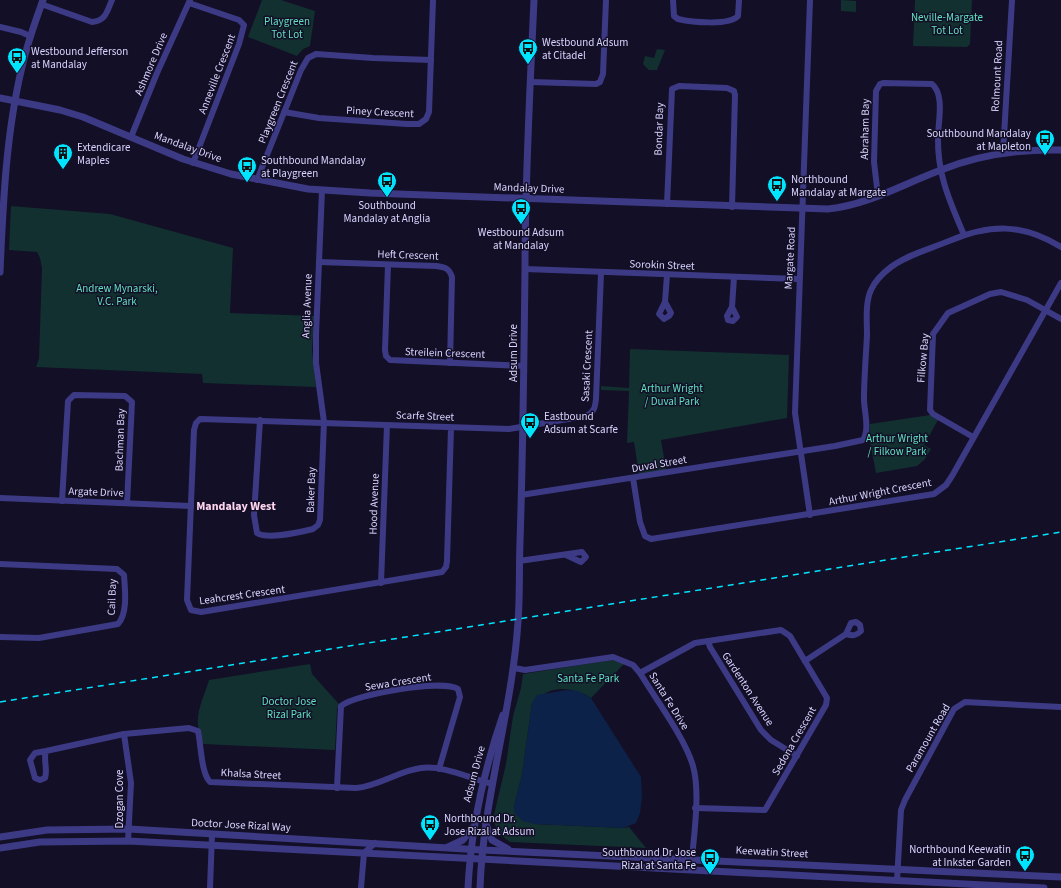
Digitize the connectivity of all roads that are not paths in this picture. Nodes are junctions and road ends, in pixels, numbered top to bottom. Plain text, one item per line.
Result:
1 (112, 0) edge
2 (433, 0) edge
3 (530, 0) edge
4 (534, 0) edge
5 (606, 0) edge
6 (673, 0) edge
7 (739, 0) edge
8 (810, 0) edge
9 (1012, 0) edge
10 (189, 1) edge
11 (42, 2) edge
12 (0, 27) edge
13 (30, 36) junction
14 (431, 60) junction
15 (531, 82) junction
16 (0, 98) edge
17 (16, 101) junction
18 (284, 112) junction
19 (131, 137) junction
20 (1061, 150) edge
21 (1003, 153) junction
22 (193, 162) junction
23 (941, 170) junction
24 (257, 180) junction
25 (322, 190) junction
26 (878, 196) junction
27 (526, 199) junction
28 (667, 204) junction
29 (732, 207) junction
30 (802, 209) junction
31 (1, 231) edge
32 (964, 235) junction
33 (1061, 247) edge
34 (319, 262) junction
35 (388, 265) junction
36 (525, 269) junction
37 (0, 272) edge
38 (601, 273) junction
39 (667, 275) junction
40 (734, 277) junction
41 (799, 279) junction
42 (1061, 283) edge
43 (665, 302) dead end
44 (732, 307) dead end
45 (1045, 310) junction
46 (1061, 319) edge
47 (450, 363) junction
48 (524, 366) junction
49 (260, 420) junction
50 (324, 422) junction
51 (387, 425) junction
52 (524, 426) junction
53 (451, 428) junction
54 (973, 437) junction
55 (800, 451) junction
56 (633, 478) junction
57 (521, 495) junction
58 (0, 498) edge
59 (62, 501) junction
60 (128, 503) junction
61 (191, 506) junction
62 (810, 515) junction
63 (566, 555) dead end
64 (519, 561) junction
65 (0, 564) edge
66 (381, 583) junction
67 (846, 634) dead end
68 (0, 637) edge
69 (708, 641) junction
70 (805, 661) junction
71 (514, 668) junction
72 (640, 673) junction
73 (506, 706) junction
74 (1061, 707) edge
75 (124, 734) junction
76 (46, 751) junction
77 (797, 756) junction
78 (439, 769) junction
79 (482, 782) junction
80 (493, 784) junction
81 (337, 788) junction
82 (695, 808) junction
83 (474, 822) junction
84 (485, 822) junction
85 (129, 829) junction
86 (212, 835) junction
87 (1, 837) edge
88 (128, 841) junction
89 (375, 843) junction
90 (212, 846) junction
91 (0, 848) edge
92 (447, 848) junction
93 (471, 849) junction
94 (482, 850) junction
95 (513, 851) junction
96 (364, 853) junction
97 (470, 858) junction
98 (481, 858) junction
99 (692, 859) junction
100 (691, 870) junction
101 (898, 870) junction
102 (999, 875) junction
103 (1009, 876) junction
104 (1061, 877) edge
105 (897, 881) junction
106 (998, 887) edge
107 (1008, 887) edge
108 (210, 888) edge
109 (361, 888) edge
110 (468, 888) edge
111 (480, 888) edge
112 (1028, 888) edge
113 (1044, 888) edge

1 - 11 street
2 - 14 street, Piney Crescent
3 - 4 street
4 - 15 street, Adsum Drive
5 - 15 street
6 - 7 street
8 - 30 street, Margate Road
9 - 21 street, Rolmount Road
10 - 19 street, Ashmore Drive
10 - 22 street, Anneville Crescent
11 - 13 street
12 - 13 street
13 - 17 street
14 - 18 street, Playgreen Crescent
14 - 18 street, Piney Crescent
15 - 27 street, Adsum Drive
16 - 17 street, Mandalay Drive
17 - 19 street, Mandalay Drive
17 - 31 street
18 - 24 street, Playgreen Crescent
19 - 22 street, Mandalay Drive
20 - 21 street, Mandalay Drive
21 - 23 street, Mandalay Drive
22 - 24 street, Mandalay Drive
23 - 26 street, Mandalay Drive
23 - 26 street, Abraham Bay
23 - 32 street
24 - 25 street, Mandalay Drive
25 - 27 street, Mandalay Drive
25 - 34 street, Anglia Avenue
26 - 30 street, Mandalay Drive
27 - 28 street, Mandalay Drive
27 - 36 street, Adsum Drive
28 - 29 street, Mandalay Drive
28 - 29 street, Bondar Bay
29 - 30 street, Mandalay Drive
30 - 41 street, Margate Road
31 - 37 street
32 - 33 street
32 - 55 street
34 - 35 street, Heft Crescent
34 - 50 street, Anglia Avenue
35 - 47 street, Heft Crescent
35 - 47 street, Streilein Crescent
36 - 38 street, Sorokin Street
36 - 48 street, Adsum Drive
38 - 39 street, Sorokin Street
38 - 52 street, Sasaki Crescent
39 - 40 street, Sorokin Street
39 - 43 street
40 - 41 street, Sorokin Street
40 - 44 street
41 - 55 street, Margate Road
42 - 45 street, Arthur Wright Crescent
45 - 46 street, Filkow Bay
45 - 54 street, Arthur Wright Crescent
45 - 54 street, Filkow Bay
47 - 48 street, Streilein Crescent
48 - 52 street, Adsum Drive
49 - 50 street, Leahcrest Crescent
49 - 50 street, Baker Bay
49 - 61 street, Leahcrest Crescent
50 - 51 street, Scarfe Street
51 - 53 street, Scarfe Street
51 - 66 street, Hood Avenue
52 - 53 street, Scarfe Street
52 - 57 street, Adsum Drive
53 - 66 street, Leahcrest Crescent
54 - 62 street, Arthur Wright Crescent
55 - 56 street, Duval Street
55 - 62 street, Margate Road
56 - 57 street, Duval Street
56 - 62 street, Arthur Wright Crescent
57 - 64 street, Adsum Drive
58 - 59 street, Argate Drive
59 - 60 street, Argate Drive
59 - 60 street, Bachman Bay
60 - 61 street, Argate Drive
61 - 66 street, Leahcrest Crescent
63 - 64 street
64 - 71 street, Adsum Drive
65 - 68 street, Cail Bay
67 - 70 street
69 - 70 street, Sedona Crescent
69 - 72 street, Sedona Crescent
69 - 77 street, Gardenton Avenue
70 - 77 street, Sedona Crescent
71 - 72 street, Santa Fe Drive
71 - 73 street, Adsum Drive
72 - 82 street, Santa Fe Drive
73 - 79 street, Adsum Drive
73 - 80 street, Adsum Drive
74 - 101 street, Paramount Road
75 - 76 street, Khalsa Street
75 - 81 street, Khalsa Street
75 - 85 street, Dzogan Cove
76 - 76 street, Khalsa Street
77 - 82 street, Sedona Crescent
78 - 79 street, Khalsa Street
78 - 81 street, Khalsa Street
78 - 81 street, Sewa Crescent
79 - 80 street, Khalsa Street
79 - 83 street, Adsum Drive
80 - 84 street, Adsum Drive
82 - 99 street, Santa Fe Drive
83 - 92 street
83 - 93 street, Adsum Drive
84 - 94 street, Adsum Drive
84 - 95 street
85 - 86 street, Doctor Jose Rizal Way
85 - 87 street, Doctor Jose Rizal Way
85 - 88 street, Dzogan Cove
86 - 89 street, Doctor Jose Rizal Way
86 - 90 street
88 - 90 street, Doctor Jose Rizal Way
88 - 91 street, Doctor Jose Rizal Way
89 - 92 street, Doctor Jose Rizal Way
89 - 96 street
90 - 96 street, Doctor Jose Rizal Way
90 - 108 street
92 - 93 street, Doctor Jose Rizal Way
93 - 94 street, Doctor Jose Rizal Way
93 - 97 street, Adsum Drive
94 - 95 street, Keewatin Street
94 - 98 street, Adsum Drive
95 - 99 street, Keewatin Street
96 - 97 street, Doctor Jose Rizal Way
96 - 109 street
97 - 98 street, Doctor Jose Rizal Way
97 - 110 street, Adsum Drive
98 - 100 street, Keewatin Street
98 - 111 street, Adsum Drive
99 - 100 street, Santa Fe Drive
99 - 101 street, Keewatin Street
100 - 105 street, Keewatin Street
101 - 102 street, Keewatin Street
101 - 105 street, Paramount Road
102 - 103 street, Keewatin Street
102 - 106 street
103 - 104 street, Keewatin Street
103 - 107 street
105 - 106 street, Keewatin Street
106 - 107 street, Keewatin Street
107 - 112 street, Keewatin Street
112 - 113 street, Keewatin Street

